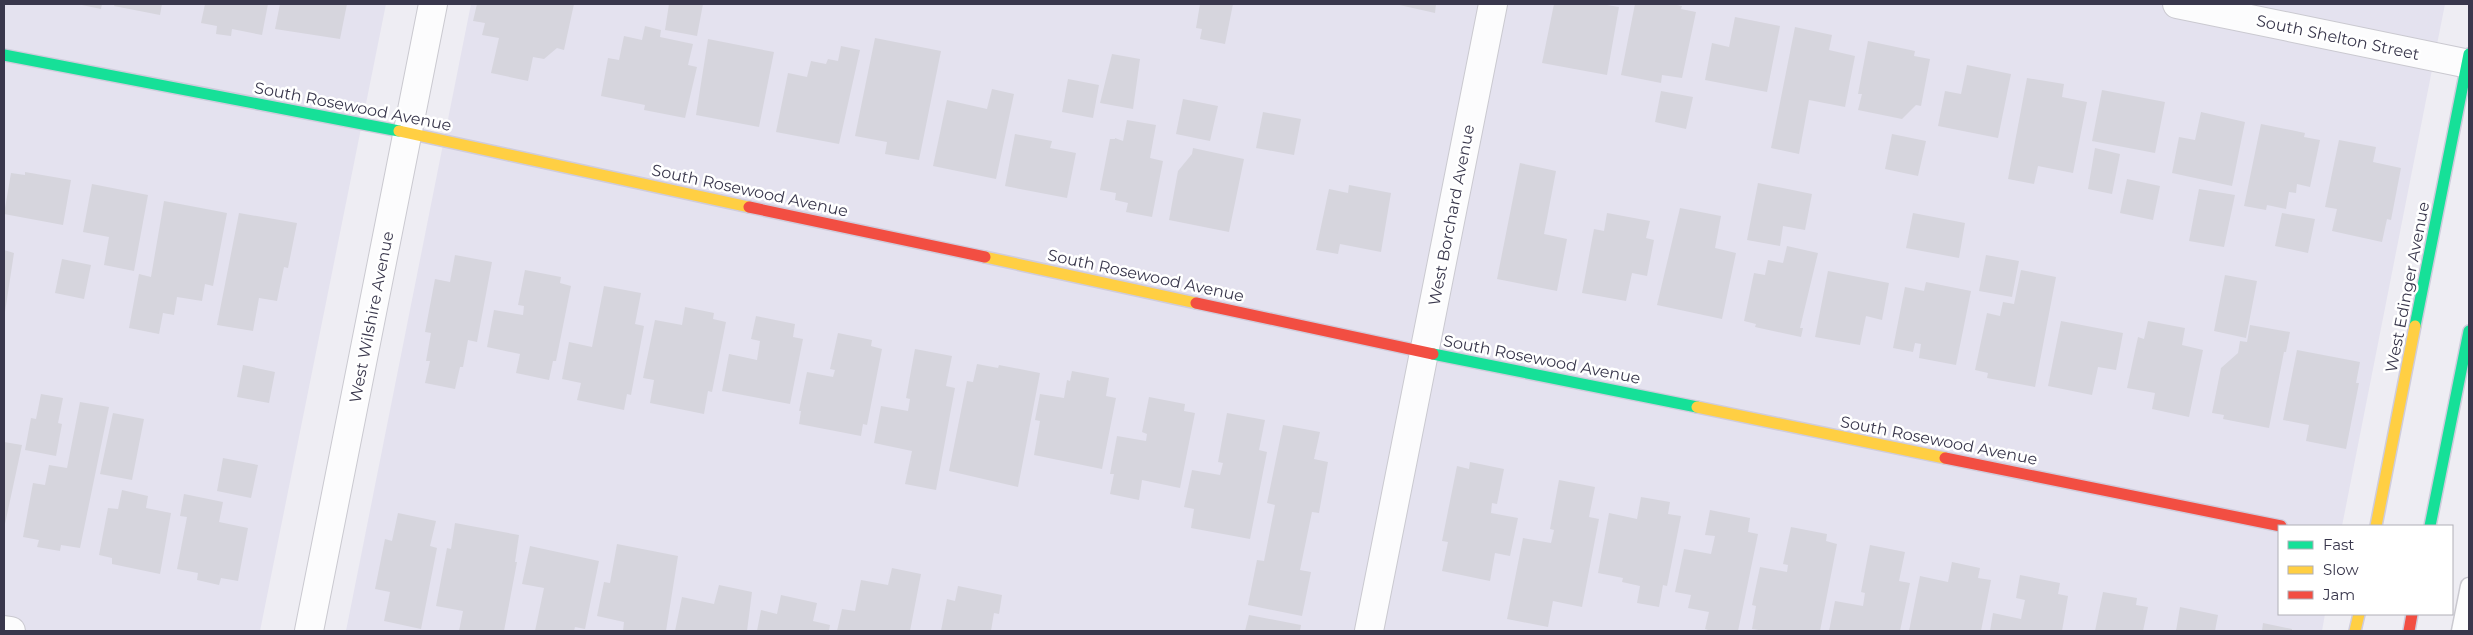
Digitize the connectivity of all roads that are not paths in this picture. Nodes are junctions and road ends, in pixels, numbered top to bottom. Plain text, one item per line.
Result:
1 (433, 4) edge
2 (1493, 4) edge
3 (2177, 4) edge
4 (4, 55) edge
5 (2469, 60) edge
6 (407, 133) junction
7 (2469, 331) edge
8 (1424, 352) junction
9 (2278, 525) edge
10 (2376, 525) edge
11 (2430, 525) edge
12 (2469, 586) edge
13 (2359, 615) edge
14 (2412, 615) edge
15 (4, 630) edge
16 (11, 631) edge
17 (309, 631) edge
18 (1368, 631) edge
19 (2355, 631) edge
20 (2409, 631) edge
21 (2460, 631) edge

1 - 6 street, West Wilshire Avenue
2 - 8 street, West Borchard Avenue
3 - 5 street, South Shelton Street
4 - 6 street, South Rosewood Avenue
5 - 10 street, West Edinger Avenue
6 - 8 street, South Rosewood Avenue
6 - 17 street, West Wilshire Avenue
7 - 11 street
8 - 9 street, South Rosewood Avenue
8 - 18 street, West Borchard Avenue
12 - 21 lane
13 - 19 street
14 - 20 street
15 - 16 street

